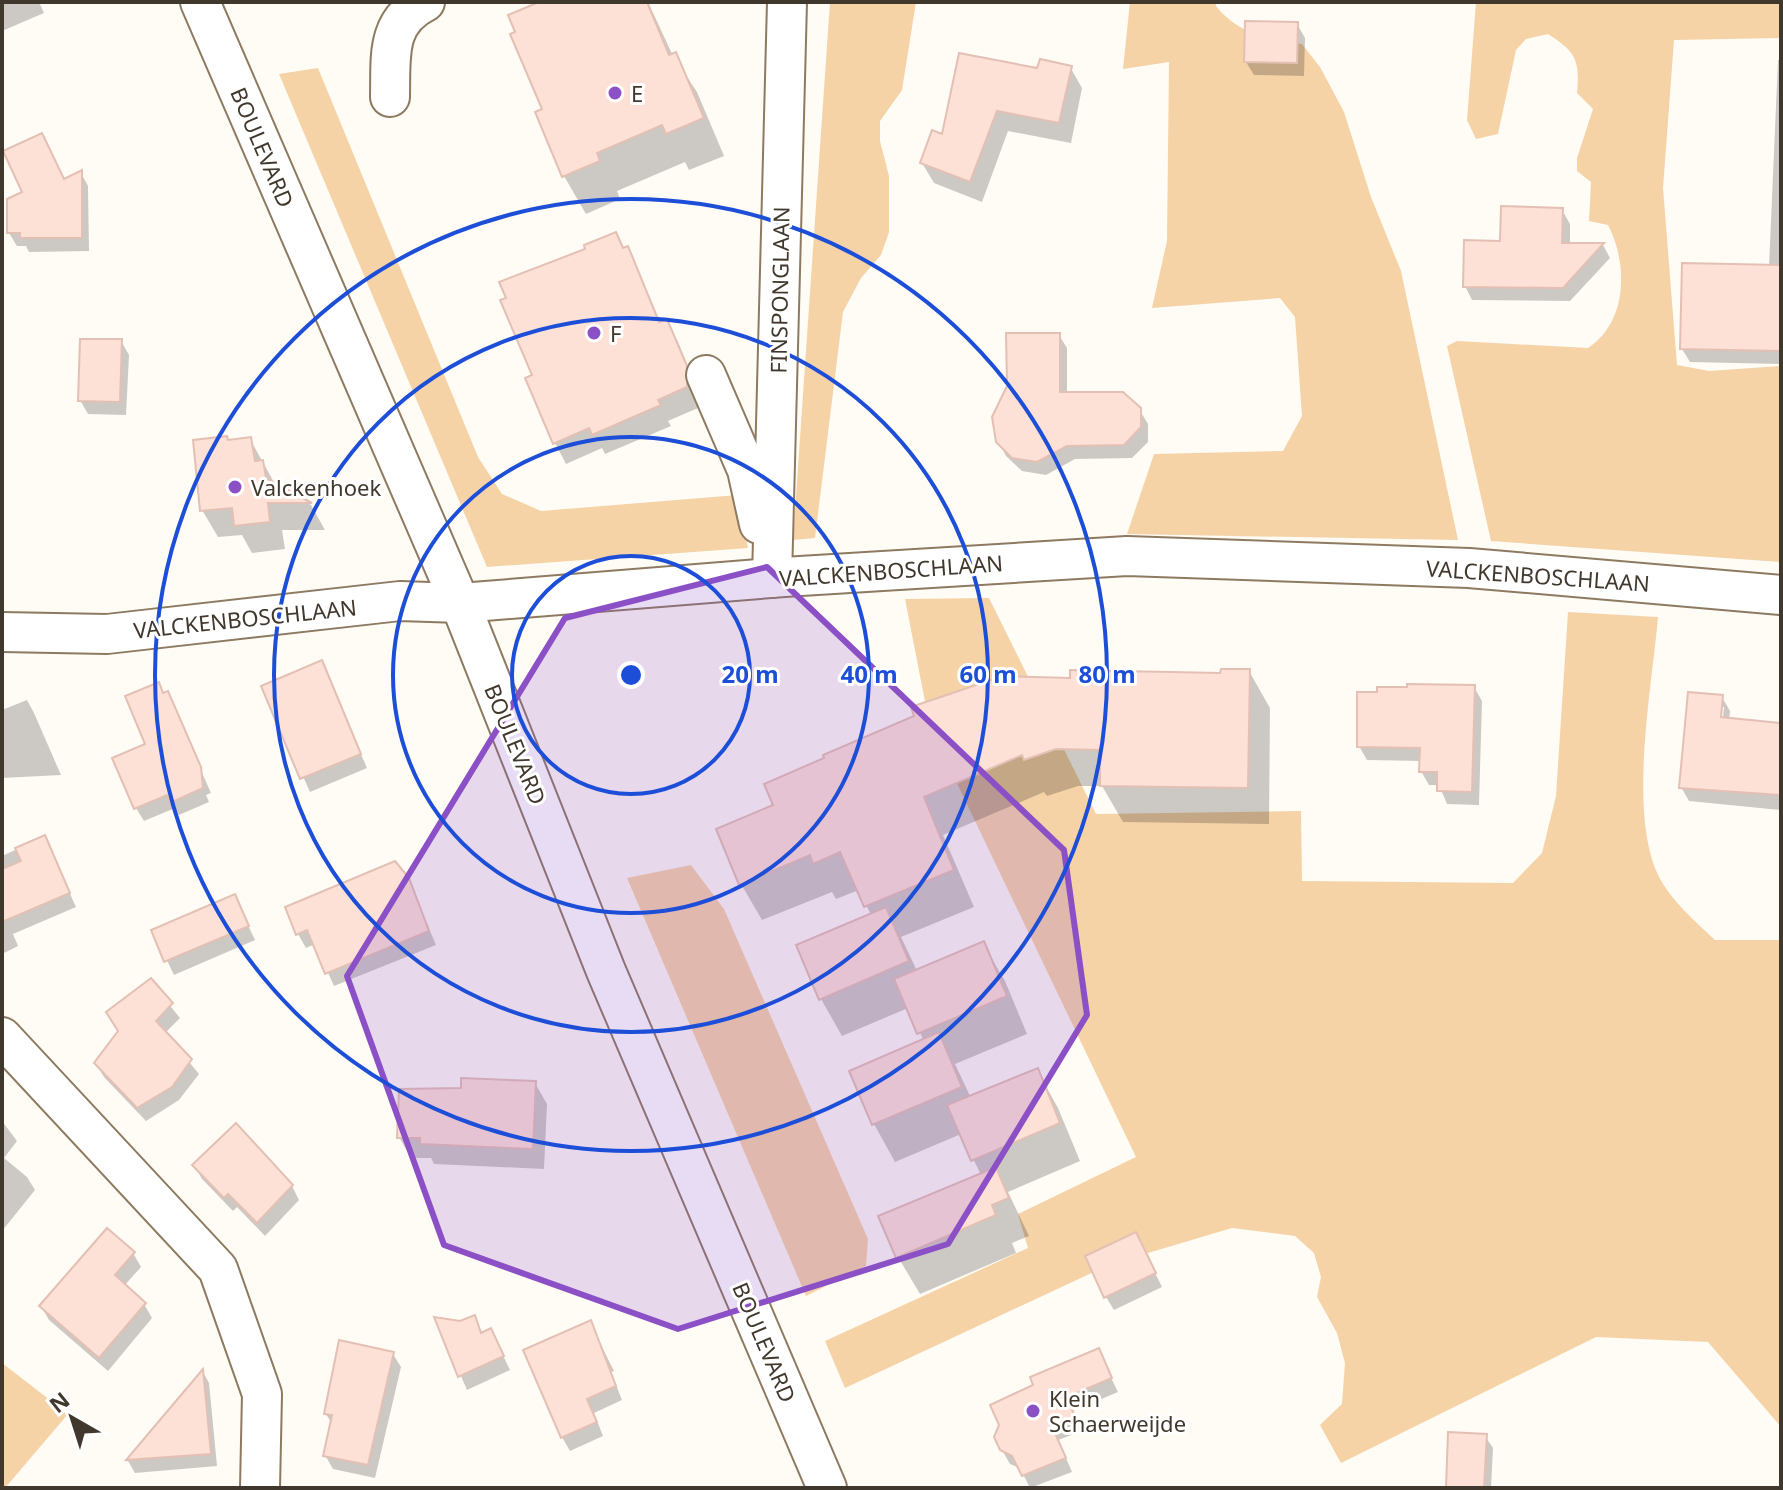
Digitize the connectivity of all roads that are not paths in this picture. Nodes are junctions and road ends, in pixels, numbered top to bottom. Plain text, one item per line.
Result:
1 (200, 2) edge
2 (425, 2) edge
3 (787, 2) edge
4 (390, 97) dead end
5 (706, 375) dead end
6 (772, 578) junction
7 (1781, 595) edge
8 (460, 603) junction
9 (2, 632) edge
10 (2, 1037) edge
11 (260, 1488) edge
12 (827, 1488) edge

1 - 8 street, BOULEVARD
2 - 4 street
3 - 6 street, FINSPONGLAAN
5 - 6 street
6 - 7 street, VALCKENBOSCHLAAN
6 - 8 street, VALCKENBOSCHLAAN
8 - 9 street, VALCKENBOSCHLAAN
8 - 12 street, BOULEVARD
10 - 11 street

